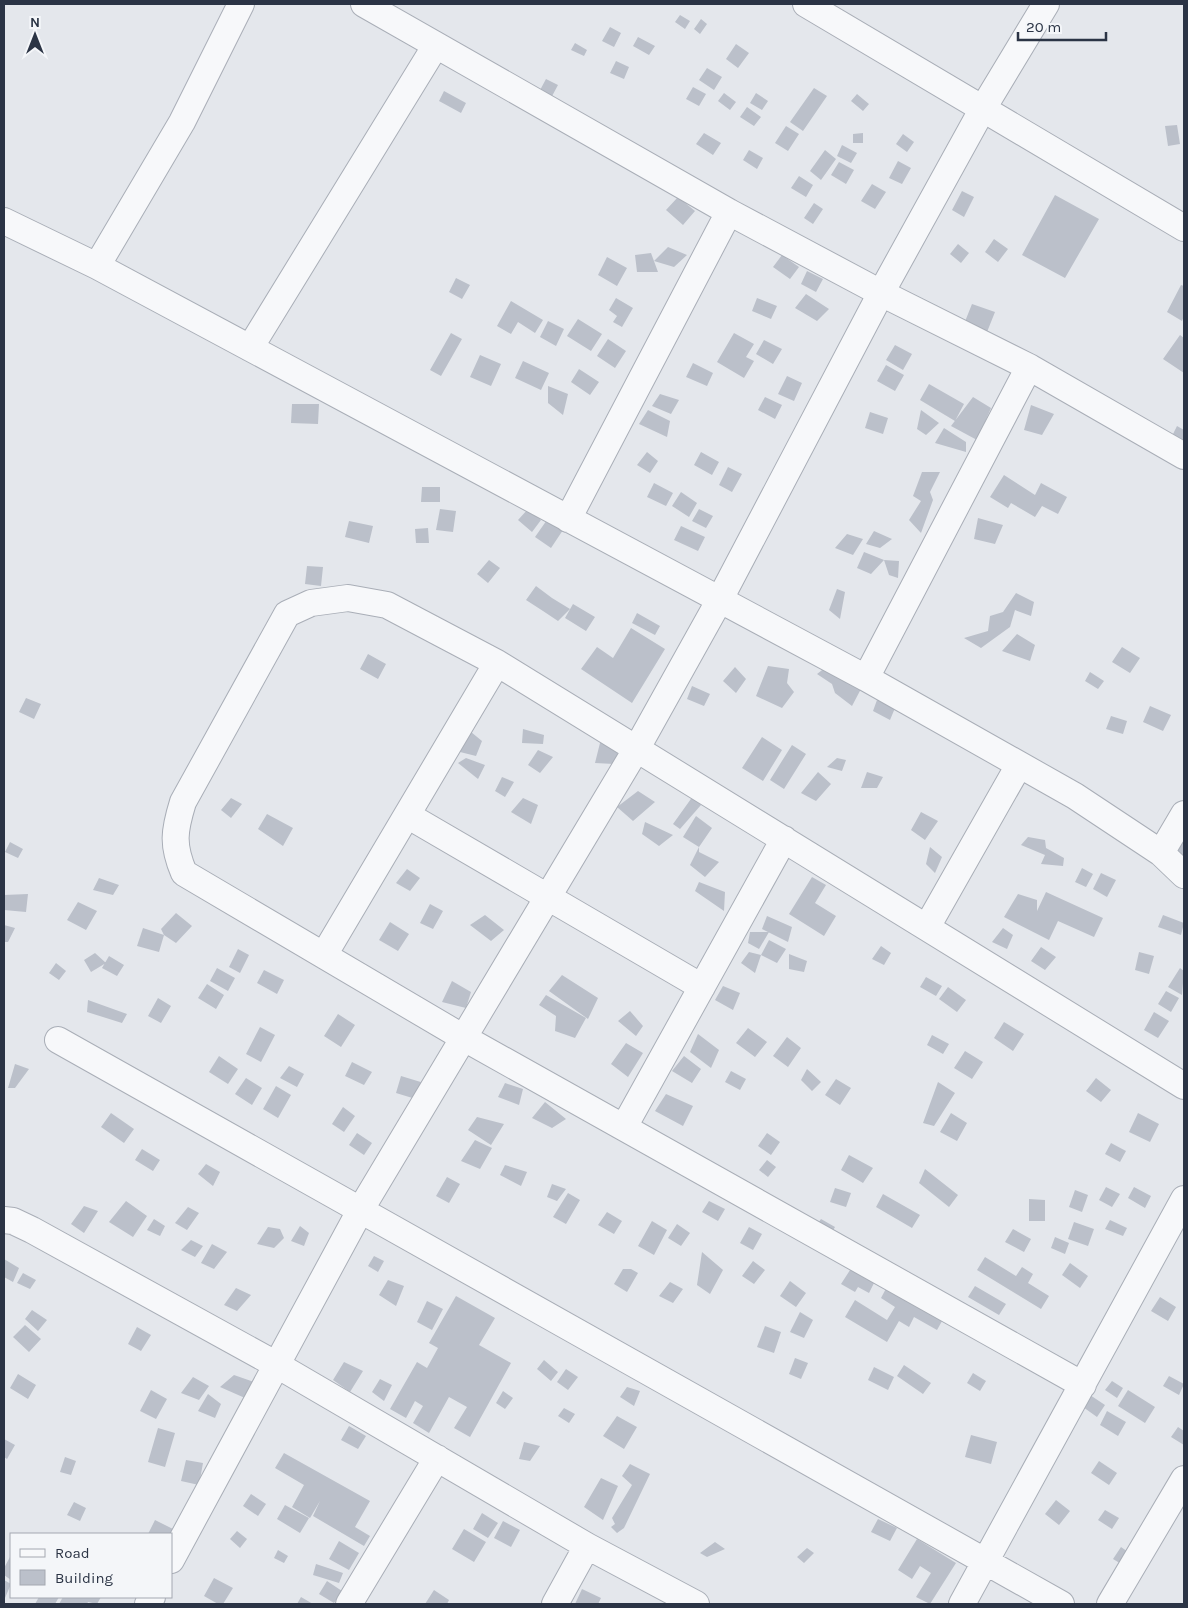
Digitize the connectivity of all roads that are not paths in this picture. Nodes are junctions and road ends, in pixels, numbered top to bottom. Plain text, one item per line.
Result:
1 (364, 4) edge
2 (806, 4) edge
3 (1046, 4) edge
4 (232, 7) edge
5 (436, 45) junction
6 (982, 110) junction
7 (729, 212) junction
8 (4, 221) edge
9 (1184, 228) edge
10 (97, 266) junction
11 (881, 293) junction
12 (250, 348) junction
13 (1029, 367) junction
14 (1184, 456) edge
15 (568, 519) junction
16 (719, 601) junction
17 (497, 663) junction
18 (866, 678) junction
19 (637, 748) junction
20 (1019, 766) junction
21 (1184, 814) edge
22 (408, 815) junction
23 (784, 839) junction
24 (1161, 852) junction
25 (1184, 875) edge
26 (547, 897) junction
27 (928, 927) junction
28 (324, 956) junction
29 (702, 987) junction
30 (464, 1038) junction
31 (58, 1040) dead end
32 (1184, 1086) edge
33 (624, 1127) junction
34 (1184, 1199) edge
35 (360, 1210) junction
36 (4, 1220) edge
37 (1177, 1231) edge
38 (277, 1365) junction
39 (1082, 1384) junction
40 (437, 1458) junction
41 (1184, 1479) edge
42 (587, 1546) junction
43 (172, 1558) edge
44 (985, 1562) junction
45 (349, 1604) edge
46 (555, 1604) edge
47 (696, 1604) edge
48 (962, 1604) edge
49 (1061, 1604) edge
50 (1110, 1604) edge

1 - 5 street
2 - 6 street
3 - 6 street
4 - 10 street
5 - 7 street
5 - 12 street
6 - 9 street
6 - 11 street
7 - 11 street
7 - 15 street
8 - 10 street
10 - 12 street
11 - 13 street
11 - 16 street
12 - 15 street
13 - 14 street
13 - 18 street
15 - 16 street
16 - 18 street
16 - 19 street
17 - 19 street
17 - 22 street
17 - 28 street
18 - 20 street
19 - 23 street
19 - 26 street
20 - 24 street
20 - 27 street
21 - 24 street
22 - 26 street
22 - 28 street
23 - 27 street
23 - 29 street
24 - 25 street
26 - 29 street
26 - 30 street
27 - 32 street
28 - 30 street
29 - 33 street
30 - 33 street
30 - 35 street
31 - 35 street
33 - 39 street
34 - 37 street
35 - 38 street
35 - 44 street
36 - 38 street
37 - 39 street
38 - 40 street
38 - 43 street
39 - 44 street
40 - 42 street
40 - 45 street
41 - 50 street
42 - 46 street
42 - 47 street
44 - 48 street
44 - 49 street

